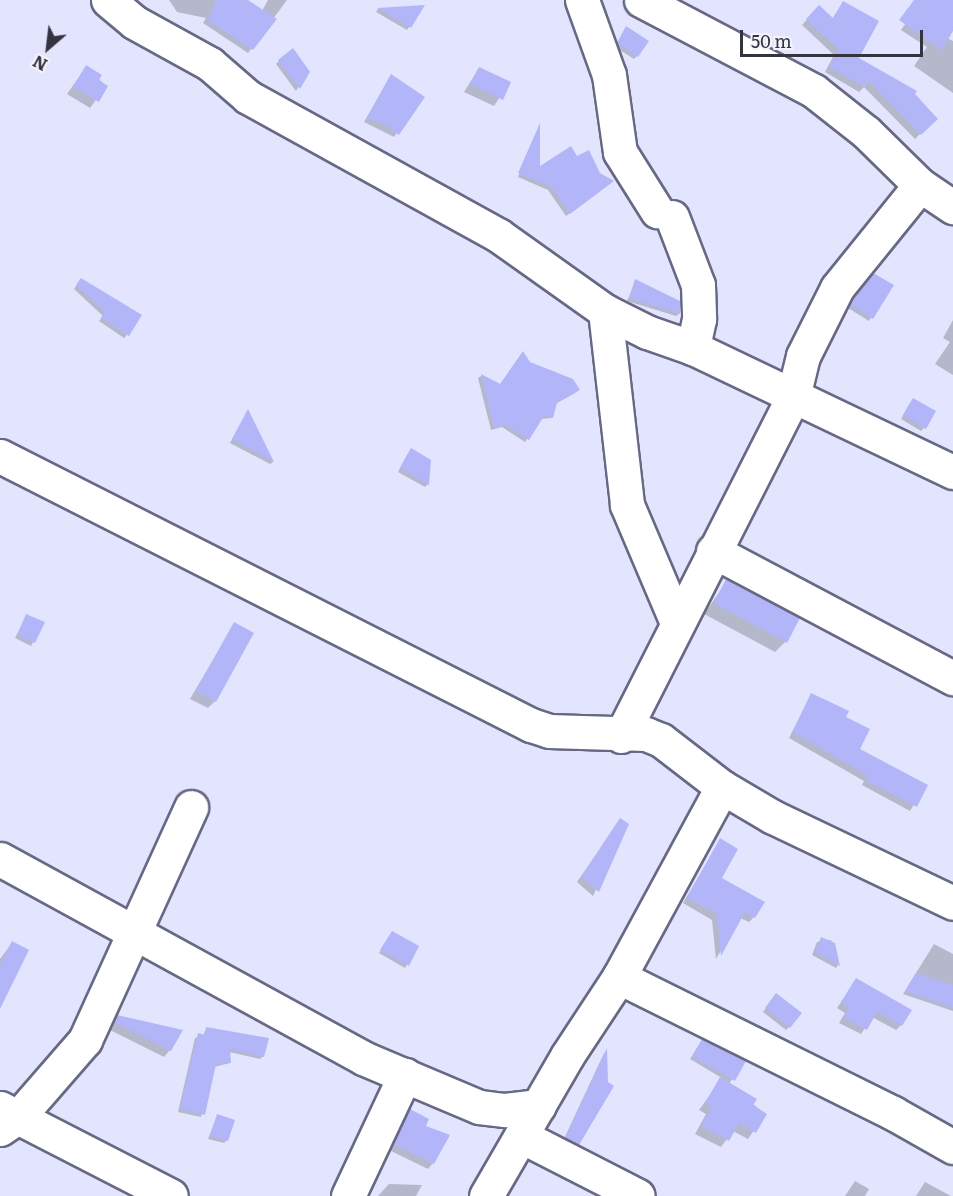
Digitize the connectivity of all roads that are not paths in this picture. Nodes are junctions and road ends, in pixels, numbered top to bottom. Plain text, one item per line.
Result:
1 (108, 0) edge
2 (582, 0) edge
3 (641, 0) edge
4 (920, 185) junction
5 (953, 207) edge
6 (605, 312) junction
7 (693, 348) junction
8 (793, 397) junction
9 (0, 456) edge
10 (953, 472) edge
11 (713, 551) junction
12 (677, 623) junction
13 (953, 678) edge
14 (621, 736) junction
15 (722, 787) junction
16 (191, 807) dead end
17 (0, 859) edge
18 (953, 903) edge
19 (132, 931) junction
20 (619, 977) junction
21 (405, 1075) junction
22 (539, 1106) junction
23 (6, 1118) edge
24 (521, 1136) junction
25 (953, 1148) edge
26 (171, 1196) edge
27 (348, 1196) edge
28 (486, 1196) edge
29 (638, 1196) edge

1 - 6 street
2 - 7 street
3 - 4 street
4 - 5 street
4 - 8 street
6 - 7 street
6 - 12 street
7 - 8 street
8 - 10 street
8 - 11 street
9 - 14 street
11 - 12 street
11 - 13 street
12 - 14 street
14 - 15 street
15 - 18 street
15 - 20 street
16 - 19 street
17 - 19 street
19 - 21 street
19 - 23 street
20 - 22 street
20 - 25 street
21 - 22 street
21 - 27 street
22 - 24 street
23 - 26 street
24 - 28 street
24 - 29 street

